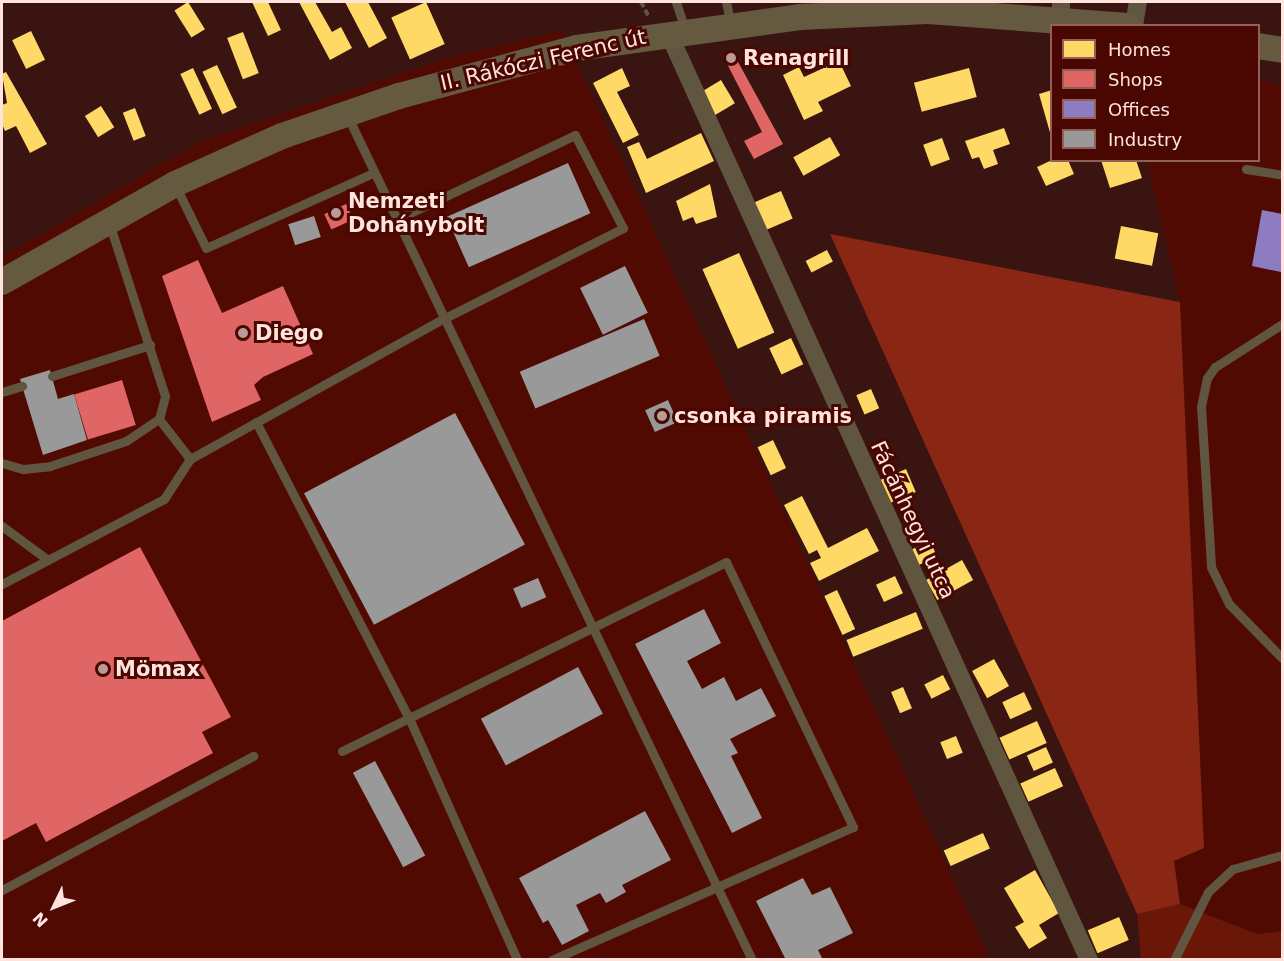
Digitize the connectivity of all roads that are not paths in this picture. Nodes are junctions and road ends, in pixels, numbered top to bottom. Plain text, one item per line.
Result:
1 (676, 2) edge
2 (1138, 2) edge
3 (926, 6) edge
4 (1061, 10) edge
5 (728, 13) edge
6 (1118, 24) edge
7 (1134, 24) edge
8 (676, 31) junction
9 (1260, 46) edge
10 (1282, 50) edge
11 (346, 113) junction
12 (1246, 169) dead end
13 (373, 173) junction
14 (1282, 175) edge
15 (175, 184) junction
16 (108, 219) junction
17 (395, 220) junction
18 (2, 282) edge
19 (443, 319) junction
20 (1282, 324) edge
21 (150, 345) junction
22 (52, 376) dead end
23 (22, 386) dead end
24 (2, 392) edge
25 (159, 419) junction
26 (256, 422) junction
27 (190, 459) junction
28 (2, 463) edge
29 (2, 527) edge
30 (48, 560) junction
31 (2, 584) edge
32 (592, 628) junction
33 (1282, 658) edge
34 (409, 718) junction
35 (342, 751) dead end
36 (253, 756) dead end
37 (1282, 855) edge
38 (717, 887) junction
39 (2, 890) edge
40 (517, 960) edge
41 (552, 960) edge
42 (752, 960) edge
43 (1089, 960) edge
44 (1174, 960) edge

1 - 8 lane
2 - 7 street
3 - 4 main road, II. Rákóczi Ferenc út
3 - 5 main road, II. Rákóczi Ferenc út
4 - 6 main road, II. Rákóczi Ferenc út
5 - 8 main road, II. Rákóczi Ferenc út
8 - 11 main road, II. Rákóczi Ferenc út
8 - 43 street, Fácánhegyi utca
9 - 10 main road
11 - 13 lane
11 - 15 main road, II. Rákóczi Ferenc út
12 - 14 lane
13 - 15 lane
13 - 17 lane
15 - 16 main road, II. Rákóczi Ferenc út
16 - 18 main road, II. Rákóczi Ferenc út
16 - 21 lane
17 - 19 lane
17 - 19 lane
19 - 26 lane
19 - 32 lane
20 - 33 lane
21 - 22 lane
21 - 25 lane
23 - 24 lane
25 - 27 lane
25 - 28 lane
26 - 27 lane
26 - 34 lane
27 - 30 lane
29 - 30 lane
30 - 31 lane
32 - 34 lane
32 - 38 lane
32 - 38 lane
34 - 35 lane
34 - 40 lane
36 - 39 lane
37 - 44 lane
38 - 41 lane
38 - 42 lane

